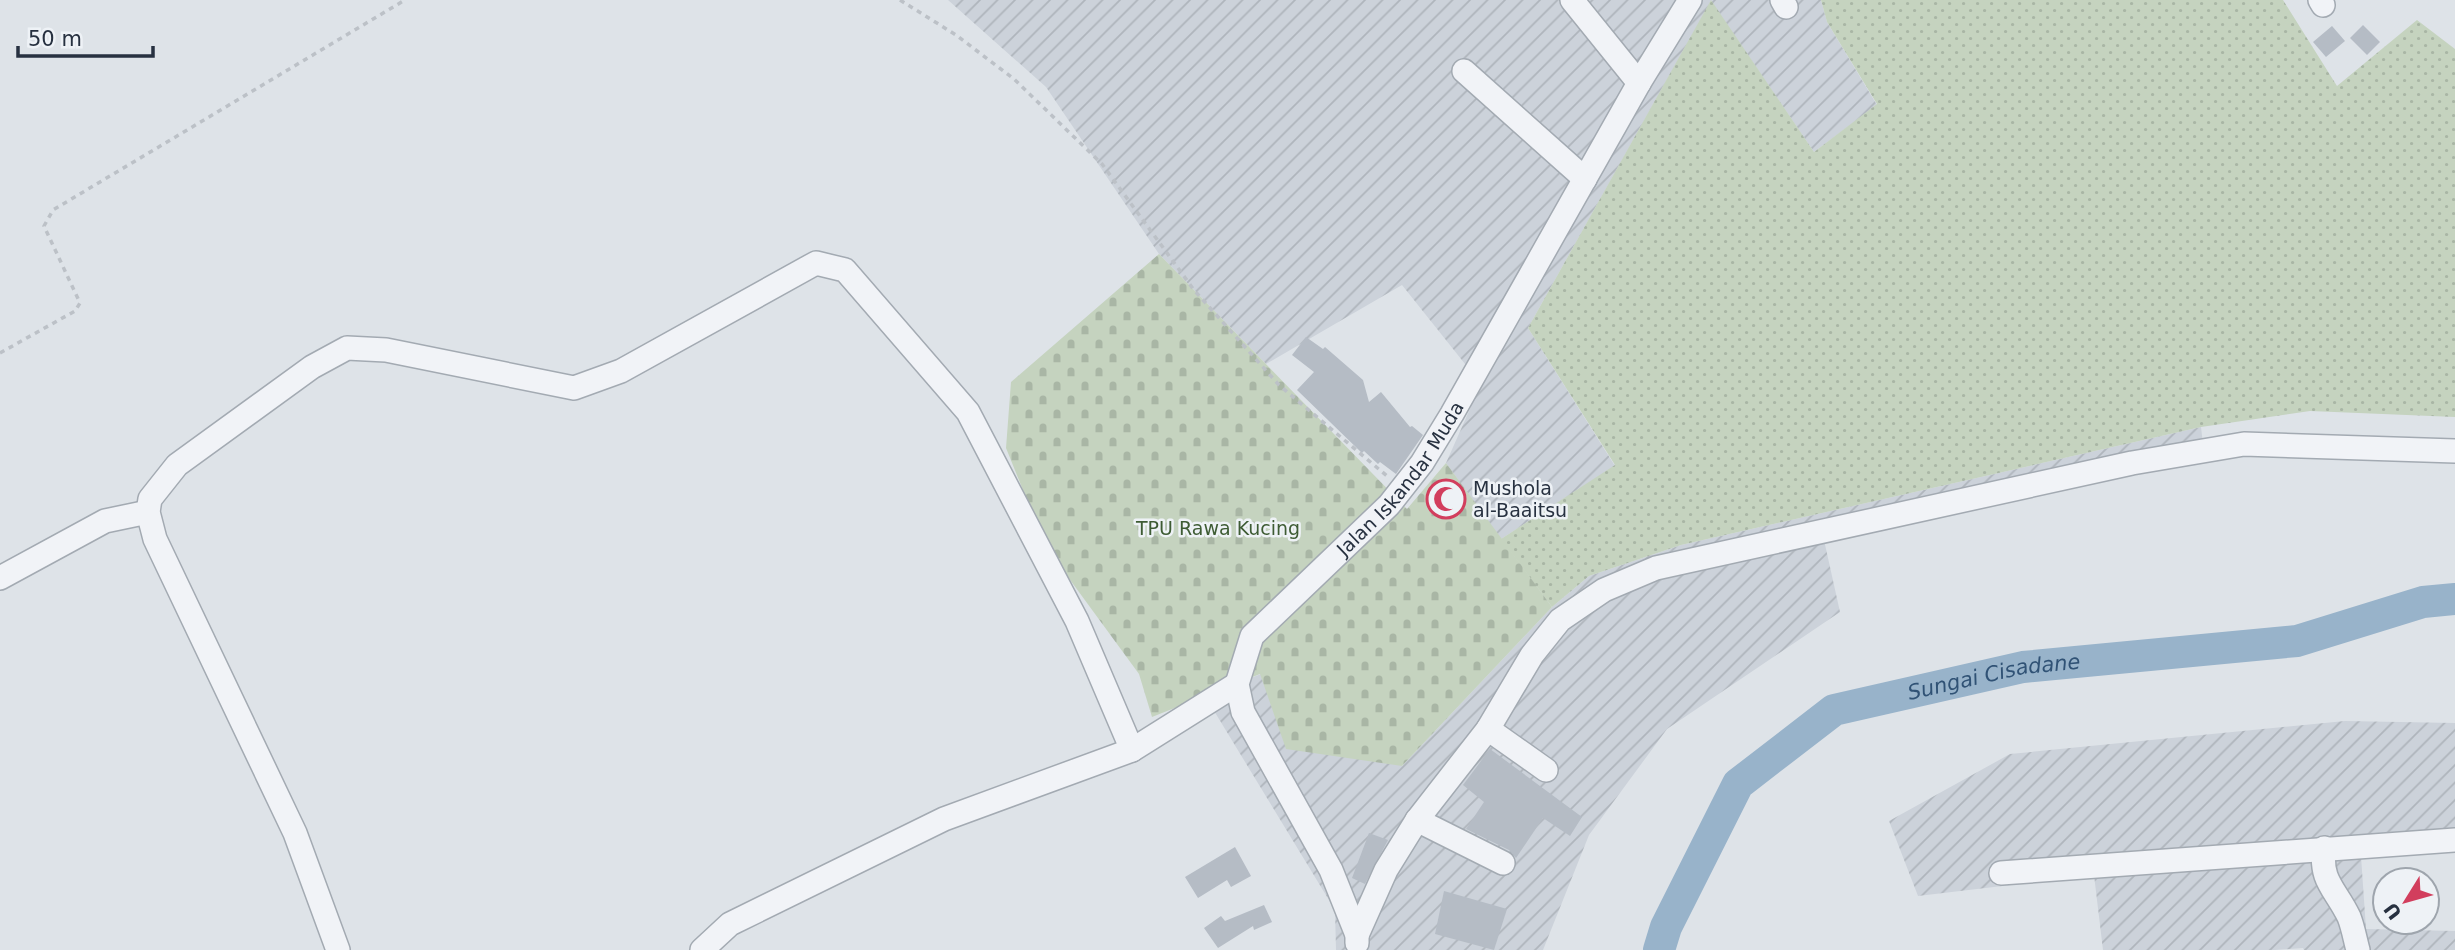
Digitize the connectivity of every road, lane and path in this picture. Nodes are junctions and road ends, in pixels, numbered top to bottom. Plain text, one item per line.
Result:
1 (405, 0) edge
2 (900, 0) edge
3 (1572, 0) edge
4 (1690, 0) edge
5 (1464, 71) dead end
6 (1639, 83) junction
7 (1585, 179) junction
8 (0, 353) edge
9 (2455, 451) edge
10 (1401, 489) junction
11 (148, 512) junction
12 (0, 578) edge
13 (1237, 684) junction
14 (1488, 729) junction
15 (1132, 750) junction
16 (1546, 770) dead end
17 (1417, 820) junction
18 (2455, 839) edge
19 (2324, 848) junction
20 (1503, 863) dead end
21 (2001, 873) dead end
22 (1357, 943) edge
23 (338, 950) edge
24 (702, 950) edge
25 (2358, 950) edge

1 - 8 path
2 - 10 path
3 - 6 street
4 - 6 street, Jalan Iskandar Muda
5 - 7 street
6 - 7 street, Jalan Iskandar Muda
7 - 10 street, Jalan Iskandar Muda
9 - 14 street
10 - 13 street, Jalan Iskandar Muda
11 - 12 street
11 - 15 street
11 - 23 street
13 - 15 street
13 - 22 street
14 - 16 street
14 - 17 street
15 - 24 street
17 - 20 street
17 - 22 street
18 - 19 street
19 - 21 street
19 - 25 street

